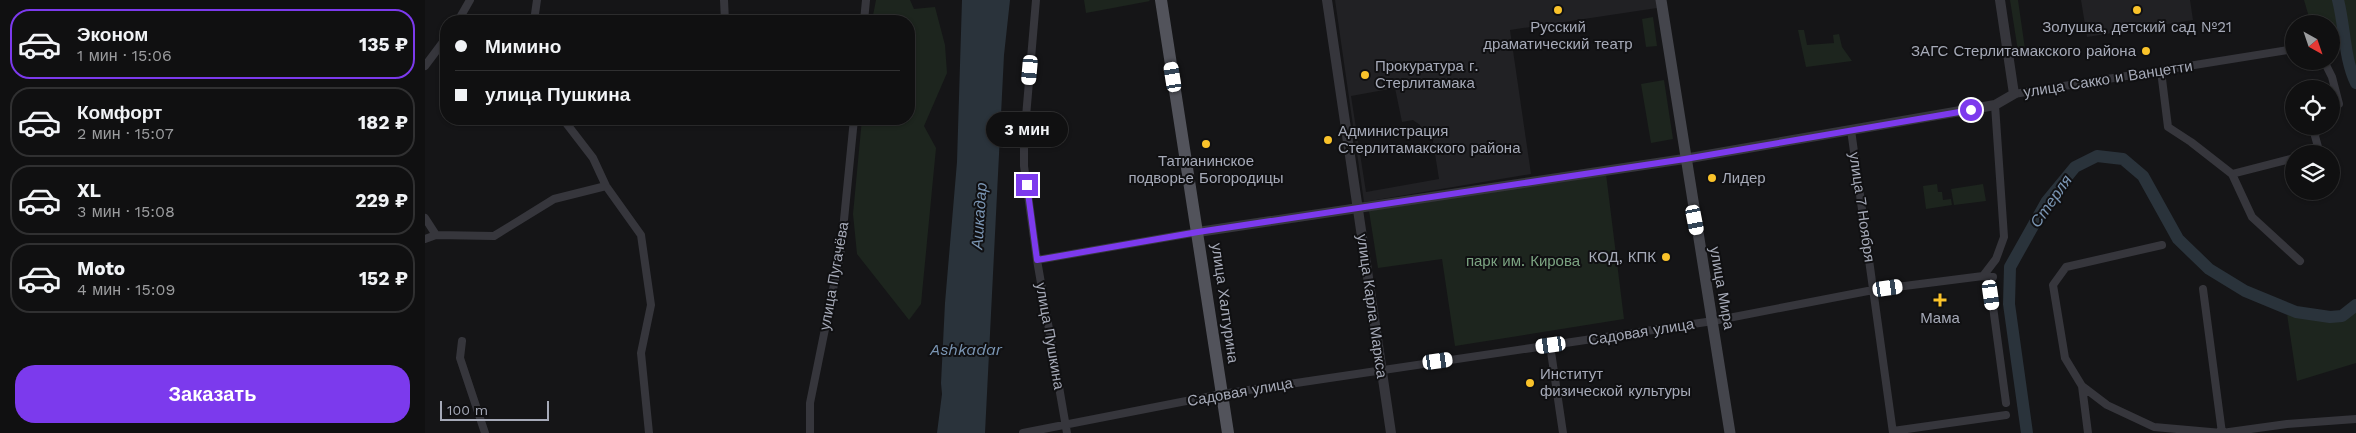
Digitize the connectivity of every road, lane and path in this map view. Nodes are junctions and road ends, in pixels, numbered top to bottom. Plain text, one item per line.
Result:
1 (470, 0) edge
2 (537, 0) edge
3 (724, 0) edge
4 (866, 0) edge
5 (1036, 0) edge
6 (1161, 0) edge
7 (1327, 0) edge
8 (1661, 0) edge
9 (2000, 0) edge
10 (462, 15) edge
11 (535, 15) edge
12 (725, 15) edge
13 (865, 15) edge
14 (440, 46) edge
15 (2285, 50) edge
16 (425, 66) edge
17 (2161, 71) junction
18 (2014, 94) junction
19 (1995, 106) junction
20 (568, 125) edge
21 (853, 125) edge
22 (1851, 130) junction
23 (1685, 159) junction
24 (2285, 160) edge
25 (2232, 174) junction
26 (606, 186) junction
27 (1358, 209) junction
28 (425, 218) edge
29 (1198, 232) junction
30 (436, 235) junction
31 (425, 239) edge
32 (2162, 245) dead end
33 (1037, 260) junction
34 (2300, 261) dead end
35 (1988, 277) junction
36 (2203, 289) dead end
37 (1873, 290) junction
38 (1713, 321) junction
39 (462, 341) dead end
40 (1551, 345) junction
41 (1381, 369) junction
42 (2082, 386) junction
43 (1221, 394) junction
44 (2007, 403) dead end
45 (2006, 415) dead end
46 (2356, 419) edge
47 (1066, 429) edge
48 (1893, 432) edge
49 (485, 433) edge
50 (649, 433) edge
51 (810, 433) edge
52 (1023, 433) edge
53 (1228, 433) edge
54 (1391, 433) edge
55 (1563, 433) edge
56 (1729, 433) edge
57 (2087, 433) edge
58 (2222, 433) edge

1 - 10 street
2 - 11 street
3 - 12 street
4 - 13 street
5 - 33 street, улица Пушкина
6 - 29 main road, улица Халтурина
7 - 27 street, улица Карла Маркса
8 - 23 main road, улица Мира
9 - 18 street
14 - 16 street
15 - 17 street, улица Сакко и Ванцетти
17 - 18 street, улица Сакко и Ванцетти
17 - 25 street
18 - 19 street, улица Сакко и Ванцетти
19 - 22 street, улица Сакко и Ванцетти
19 - 35 street
20 - 26 street
21 - 51 street, улица Пугачёва
22 - 23 street, улица Сакко и Ванцетти
22 - 37 street, улица 7 Ноября
23 - 27 street, улица Сакко и Ванцетти
23 - 38 main road, улица Мира
24 - 25 street
25 - 34 street
26 - 30 street
26 - 50 street
27 - 29 street, улица Сакко и Ванцетти
27 - 41 street, улица Карла Маркса
28 - 30 street
29 - 33 street, улица Сакко и Ванцетти
29 - 43 main road, улица Халтурина
30 - 31 street
32 - 42 street
33 - 47 street, улица Пушкина
35 - 37 street, Садовая улица
35 - 44 street
36 - 58 street
37 - 38 street, Садовая улица
37 - 48 street, улица 7 Ноября
38 - 40 street, Садовая улица
38 - 56 main road, улица Мира
39 - 49 street
40 - 41 street, Садовая улица
40 - 55 street
41 - 43 street, Садовая улица
41 - 54 street, улица Карла Маркса
42 - 57 street
42 - 58 street
43 - 47 street, Садовая улица
43 - 53 main road, улица Халтурина
45 - 48 street
46 - 58 street
47 - 52 street, Садовая улица

